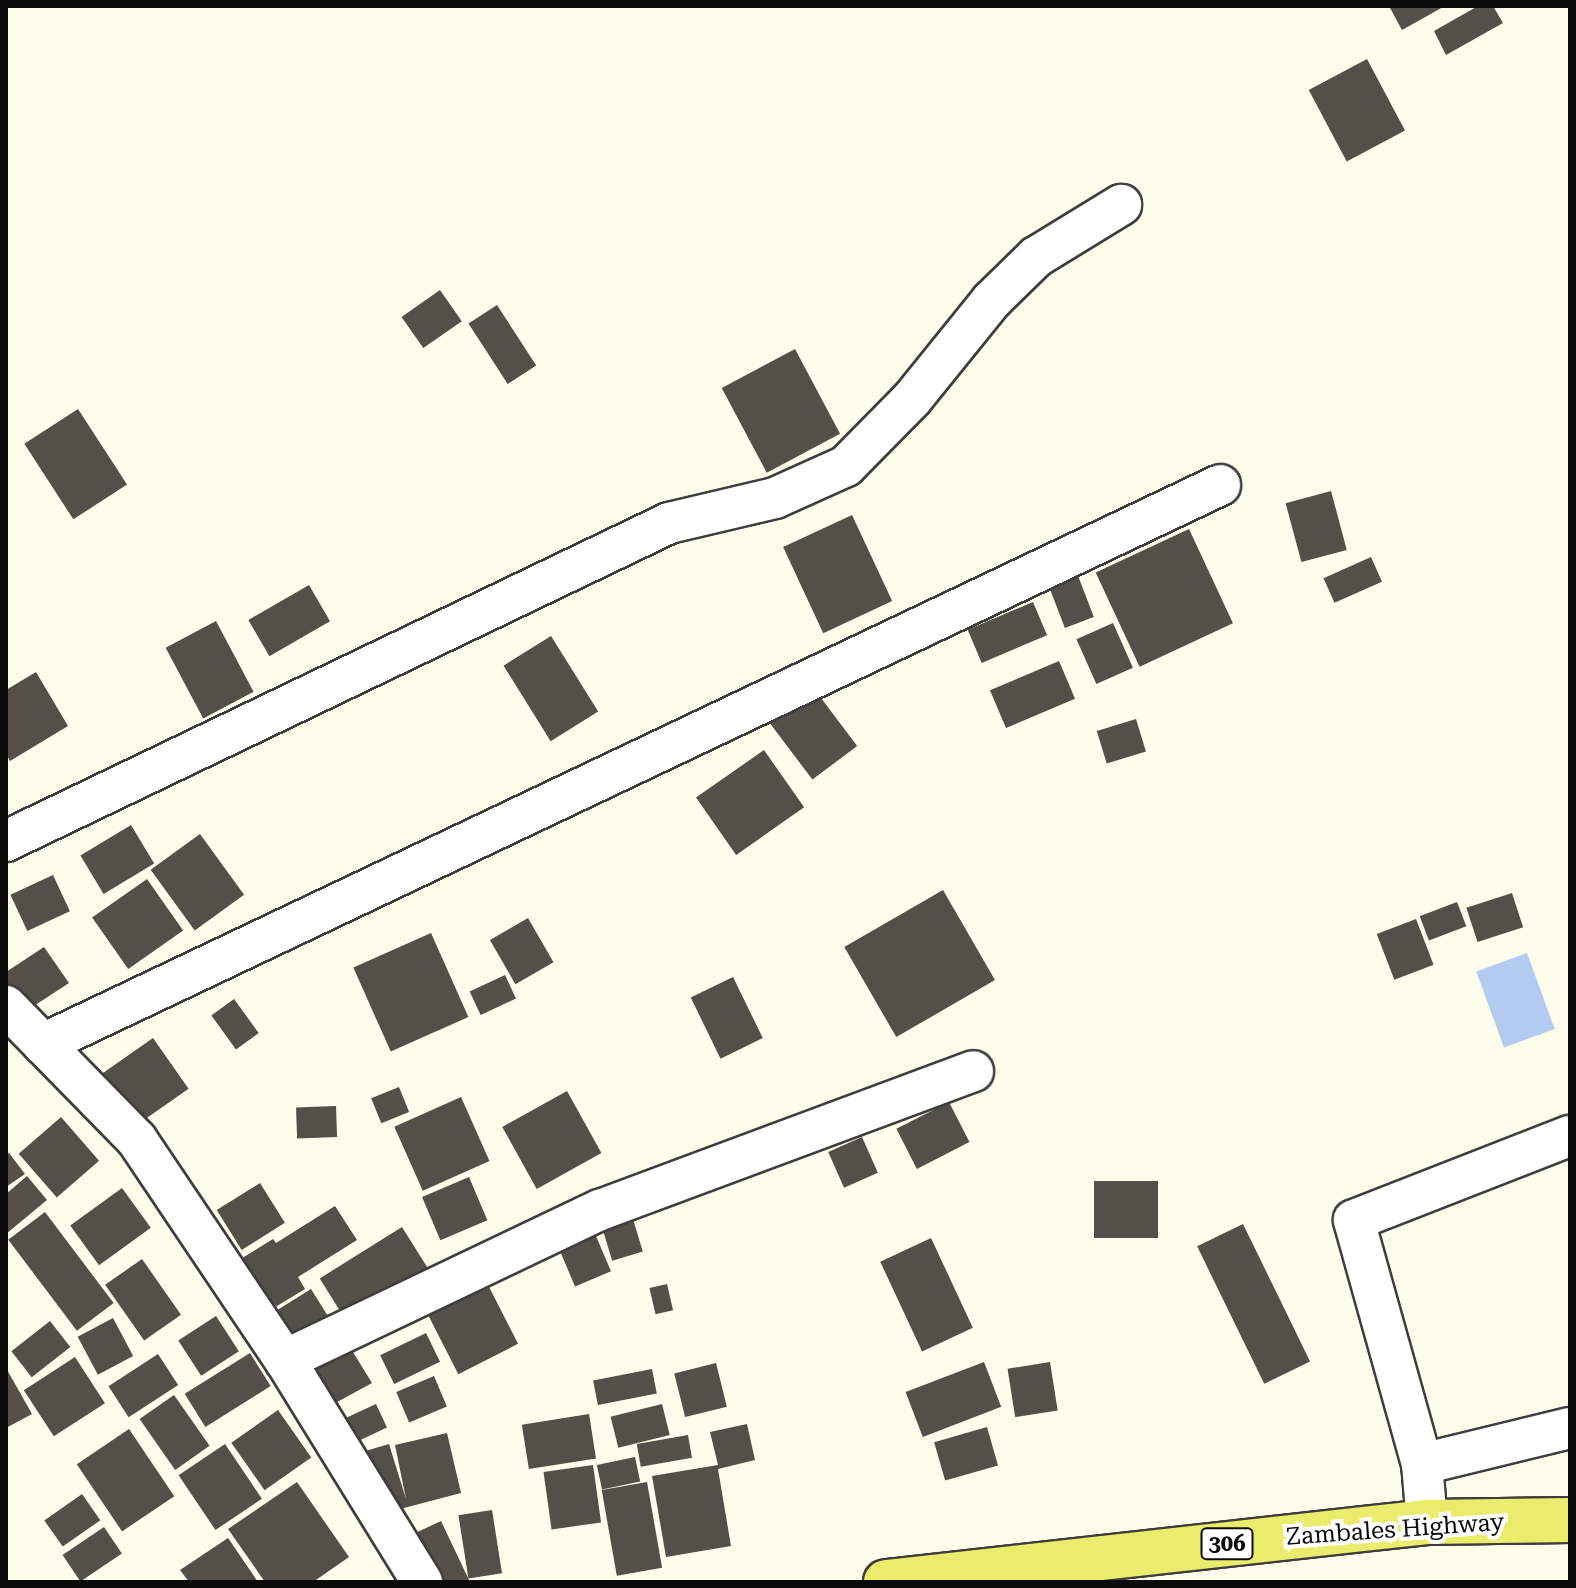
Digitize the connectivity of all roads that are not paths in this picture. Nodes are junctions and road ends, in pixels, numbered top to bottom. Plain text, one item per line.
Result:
1 (1121, 205) dead end
2 (1220, 485) dead end
3 (6, 841) edge
4 (6, 1006) edge
5 (43, 1044) junction
6 (973, 1071) dead end
7 (1570, 1136) edge
8 (285, 1360) junction
9 (1570, 1428) edge
10 (1422, 1464) junction
11 (1570, 1520) edge
12 (1427, 1522) junction
13 (1120, 1569) edge
14 (422, 1582) edge
15 (886, 1582) edge

1 - 3 street
2 - 5 street
4 - 5 street
5 - 8 street
6 - 8 street
7 - 10 street
8 - 14 street
9 - 10 street
10 - 12 street
11 - 12 main road, Zambales Highway / 306
12 - 13 main road, Zambales Highway / 306
13 - 15 main road, Zambales Highway / 306

